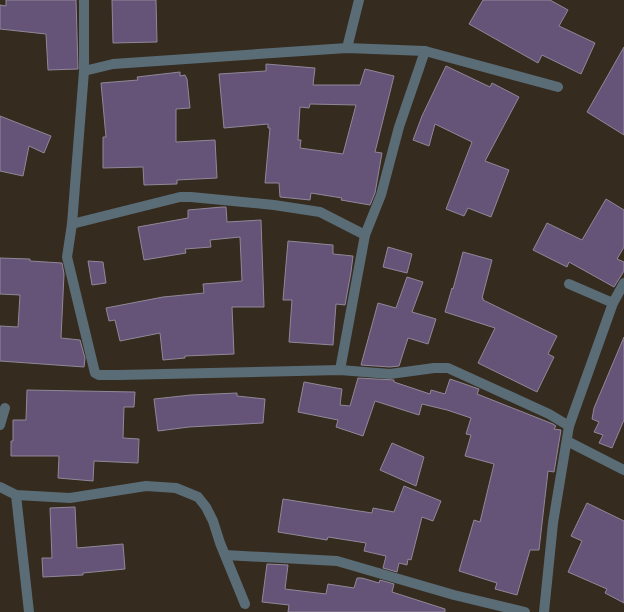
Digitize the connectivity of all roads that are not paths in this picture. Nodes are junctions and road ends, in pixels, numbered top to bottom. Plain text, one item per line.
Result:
1 (84, 0) edge
2 (359, 0) edge
3 (347, 48) junction
4 (425, 51) junction
5 (84, 72) junction
6 (558, 87) dead end
7 (72, 224) junction
8 (365, 235) junction
9 (624, 283) edge
10 (569, 284) dead end
11 (613, 303) junction
12 (340, 370) junction
13 (5, 408) dead end
14 (0, 425) edge
15 (569, 426) junction
16 (567, 441) junction
17 (624, 470) edge
18 (0, 487) edge
19 (16, 495) junction
20 (225, 555) junction
21 (245, 604) dead end
22 (29, 612) edge
23 (524, 612) edge
24 (544, 612) edge

1 - 5 street
2 - 3 street
3 - 4 street
3 - 5 street
4 - 6 street
4 - 8 street
5 - 7 street
7 - 8 street
7 - 12 street
8 - 12 street
9 - 11 street
10 - 11 street
11 - 15 street
12 - 15 street
13 - 14 street
15 - 16 street
16 - 17 street
16 - 24 street
18 - 19 street
19 - 20 street
19 - 22 street
20 - 21 street
20 - 23 street

